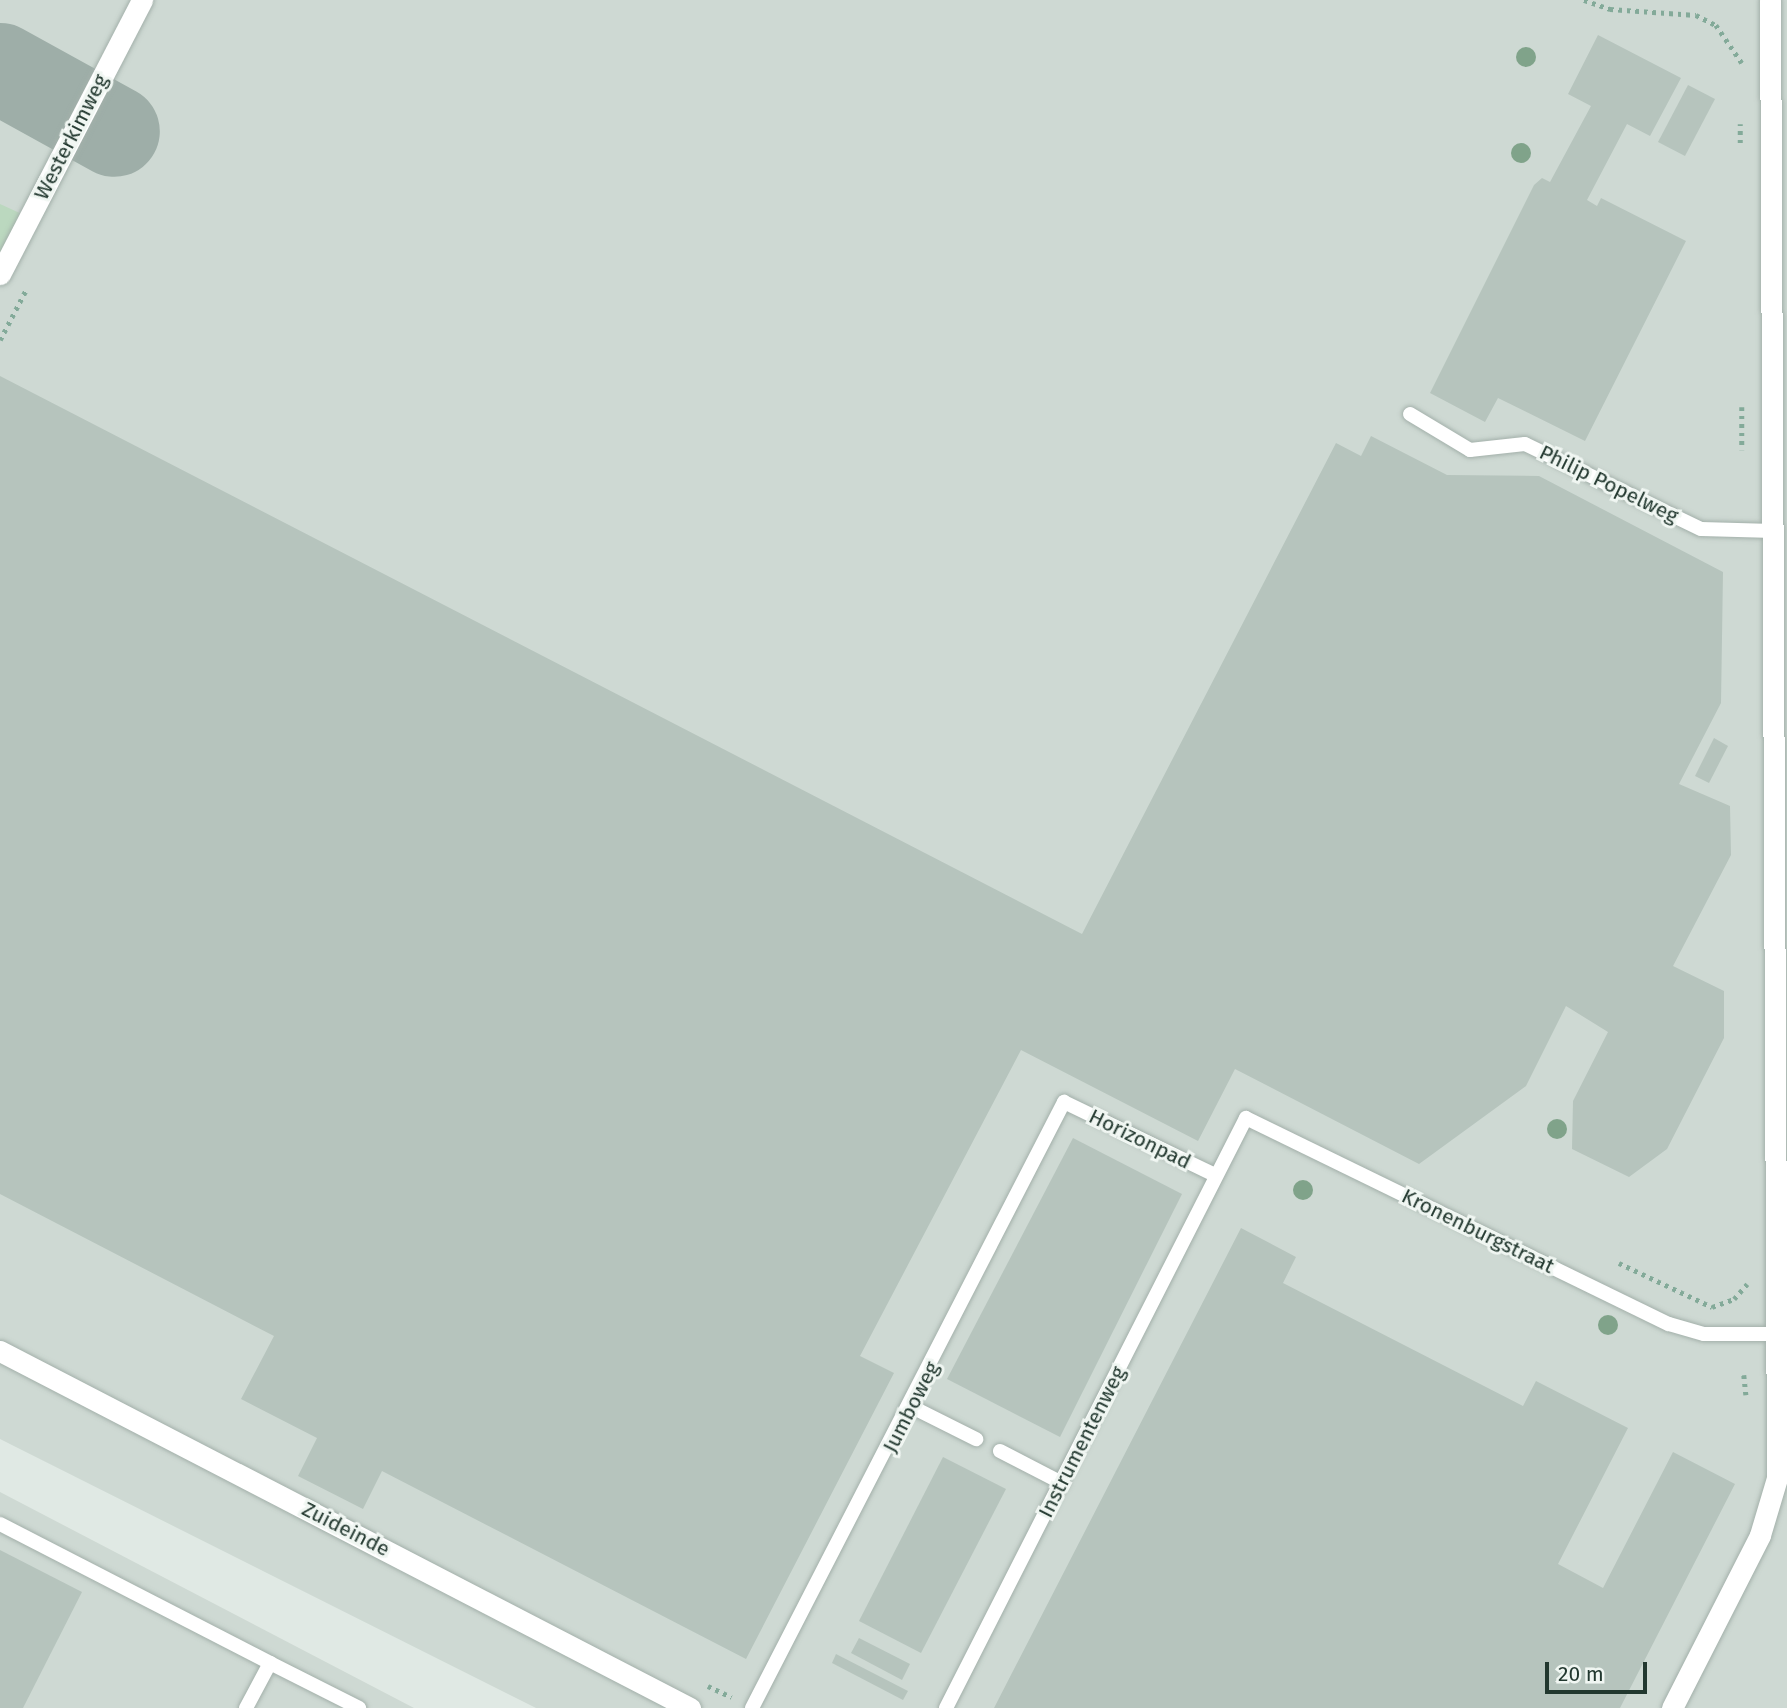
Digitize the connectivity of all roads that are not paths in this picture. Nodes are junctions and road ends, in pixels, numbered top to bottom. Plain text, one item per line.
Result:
1 (142, 0) edge
2 (1770, 0) edge
3 (0, 274) edge
4 (1410, 414) dead end
5 (1774, 531) junction
6 (1064, 1102) joint
7 (1215, 1175) junction
8 (1777, 1334) junction
9 (0, 1351) edge
10 (912, 1407) junction
11 (976, 1439) dead end
12 (1000, 1451) dead end
13 (1062, 1483) junction
14 (0, 1524) edge
15 (270, 1663) junction
16 (246, 1708) edge
17 (359, 1708) edge
18 (690, 1708) edge
19 (752, 1708) edge
20 (946, 1708) edge
21 (1672, 1708) edge

1 - 3 street, Westerkimweg
2 - 5 street
4 - 5 lane, Philip Popelweg
5 - 8 street
6 - 7 lane, Horizonpad
6 - 10 lane, Jumboweg
7 - 8 lane, Kronenburgstraat
7 - 13 lane, Instrumentenweg
8 - 21 street
9 - 18 street, Zuideinde
10 - 11 lane
10 - 19 lane, Jumboweg
12 - 13 lane
13 - 20 lane, Instrumentenweg
14 - 15 lane
15 - 16 lane
15 - 17 lane

